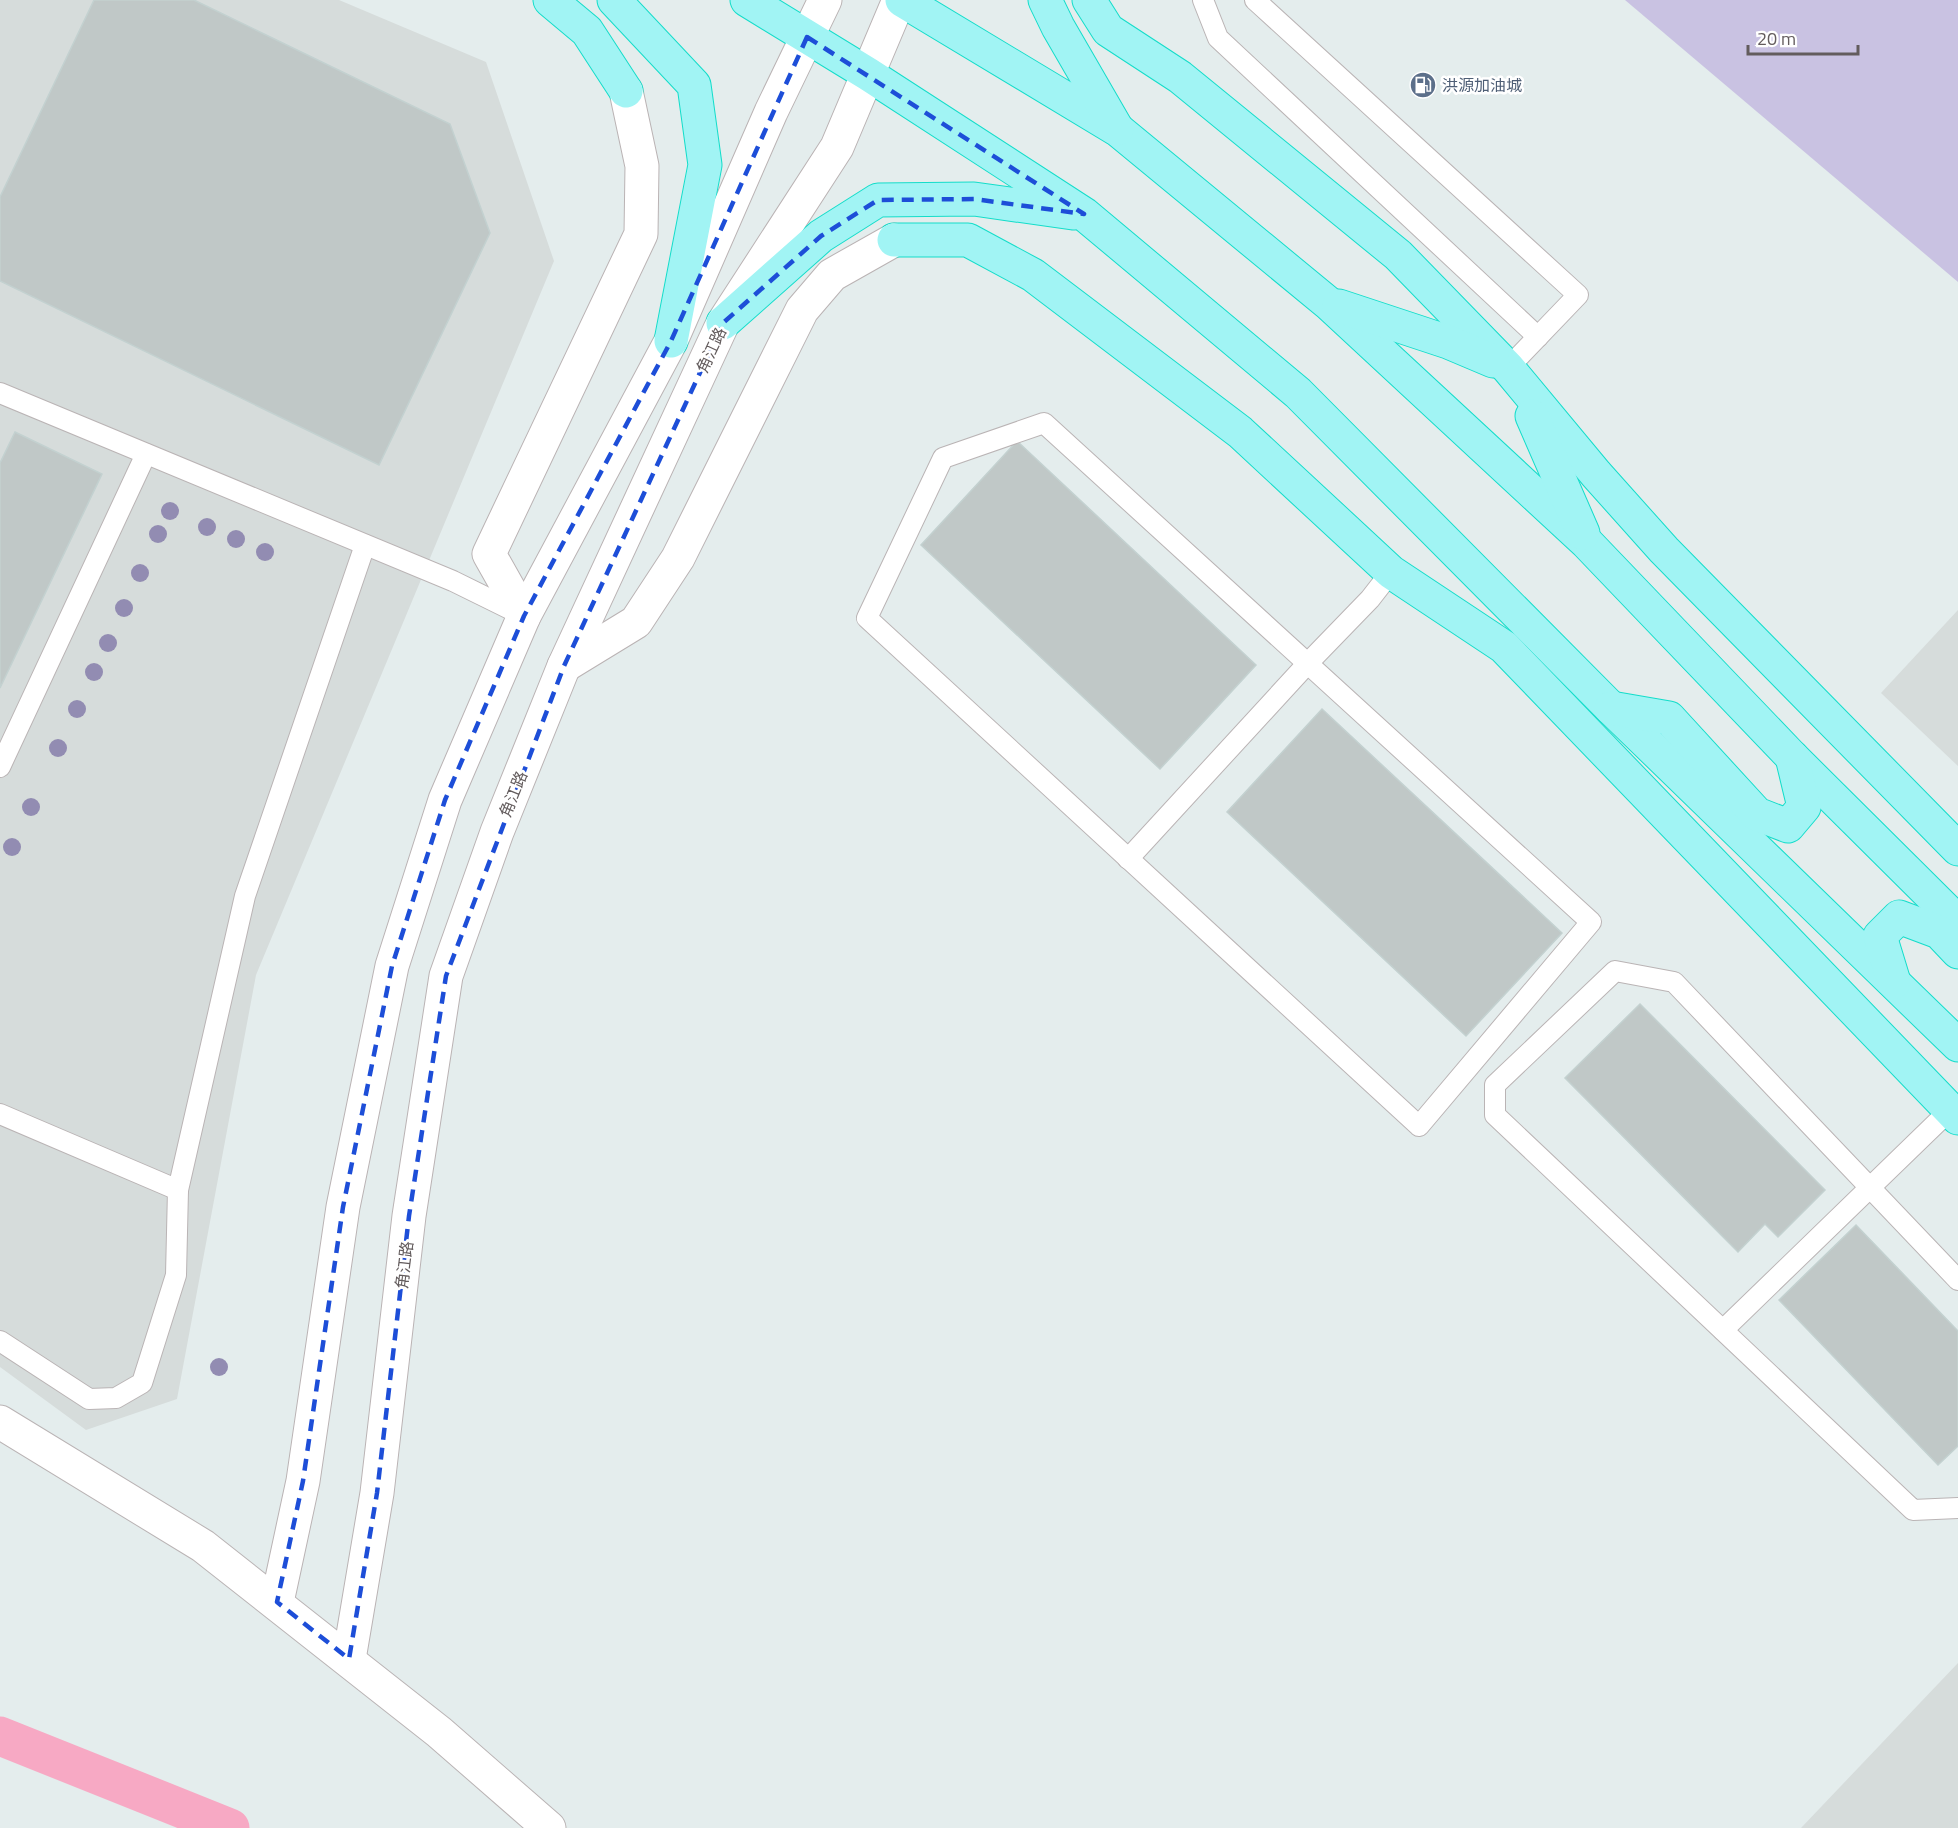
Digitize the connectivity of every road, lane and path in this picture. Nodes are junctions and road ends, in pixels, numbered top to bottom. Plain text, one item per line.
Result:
1 (550, 0) edge
2 (614, 0) edge
3 (747, 0) edge
4 (825, 0) edge
5 (900, 0) edge
6 (1045, 0) edge
7 (1089, 0) edge
8 (1203, 0) edge
9 (1255, 0) edge
10 (807, 37) junction
11 (868, 74) junction
12 (626, 91) joint
13 (1118, 130) junction
14 (1084, 214) junction
15 (894, 240) joint
16 (1328, 303) junction
17 (723, 323) junction
18 (1538, 337) junction
19 (670, 341) junction
20 (1508, 368) junction
21 (0, 393) edge
22 (146, 454) junction
23 (1587, 543) junction
24 (365, 545) junction
25 (1391, 572) junction
26 (524, 616) junction
27 (1308, 663) junction
28 (564, 666) junction
29 (1611, 708) junction
30 (1792, 757) junction
31 (0, 767) edge
32 (1958, 849) edge
33 (1128, 859) junction
34 (1958, 922) edge
35 (1958, 952) edge
36 (1894, 983) junction
37 (1958, 1045) edge
38 (0, 1114) edge
39 (1954, 1114) edge
40 (1870, 1188) junction
41 (178, 1190) junction
42 (1958, 1280) edge
43 (1723, 1330) junction
44 (0, 1341) edge
45 (0, 1422) edge
46 (1958, 1508) edge
47 (277, 1602) junction
48 (349, 1659) junction
49 (549, 1828) edge

1 - 12 highway
2 - 19 highway
3 - 10 highway
4 - 10 main road
5 - 11 main road, 角江路
5 - 13 highway
6 - 13 highway
7 - 20 highway
8 - 18 lane
9 - 18 lane
10 - 11 highway
10 - 19 main road
11 - 14 highway
11 - 17 main road, 角江路
12 - 26 main road
13 - 16 highway
14 - 17 highway
14 - 29 highway
15 - 25 highway
15 - 28 main road
16 - 20 highway
16 - 23 highway
17 - 28 main road, 角江路
18 - 20 lane
19 - 26 main road
20 - 23 highway
20 - 32 highway
21 - 22 lane
22 - 24 lane
22 - 31 lane
23 - 30 highway
24 - 26 lane
24 - 41 lane
25 - 27 lane
25 - 39 highway
26 - 47 main road
27 - 33 lane
27 - 33 lane
27 - 33 lane
28 - 48 main road, 角江路
29 - 30 highway
29 - 36 highway
30 - 34 highway
35 - 36 highway
36 - 37 highway
38 - 41 lane
39 - 40 lane
40 - 42 lane
40 - 43 lane
40 - 43 lane
41 - 44 lane
43 - 46 lane
45 - 47 main road
47 - 48 main road
48 - 49 main road

